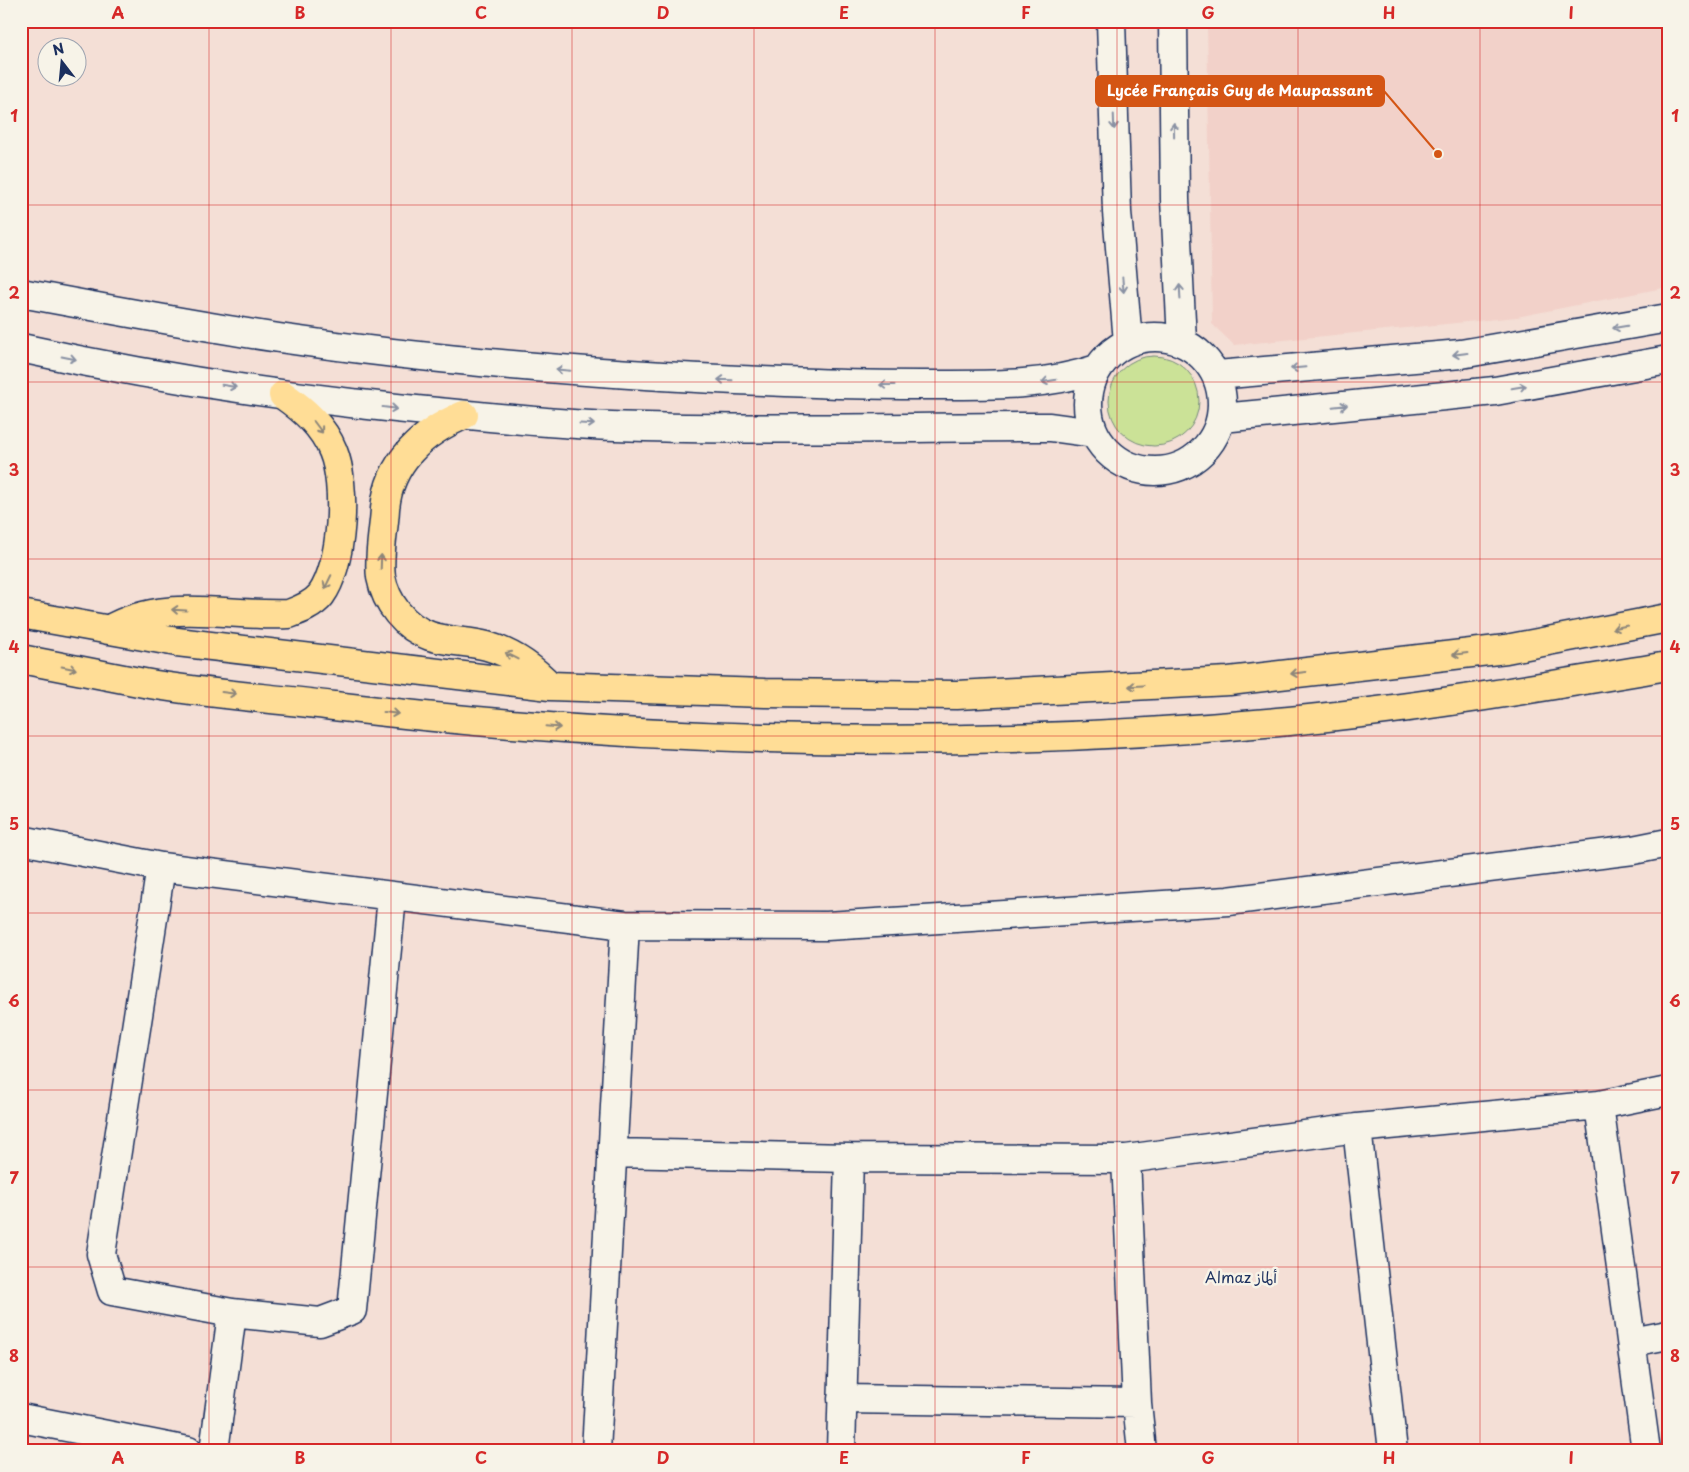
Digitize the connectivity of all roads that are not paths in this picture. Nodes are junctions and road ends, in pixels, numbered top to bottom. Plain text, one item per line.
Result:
1 (1111, 21) edge
2 (1172, 21) edge
3 (21, 292) edge
4 (1668, 318) edge
5 (1182, 341) junction
6 (1128, 342) junction
7 (21, 348) edge
8 (1668, 360) edge
9 (1096, 369) junction
10 (1217, 375) junction
11 (283, 395) junction
12 (464, 415) junction
13 (1222, 418) junction
14 (1094, 433) junction
15 (21, 614) edge
16 (1668, 618) edge
17 (108, 630) junction
18 (21, 658) edge
19 (1668, 666) edge
20 (550, 686) junction
21 (21, 840) edge
22 (1668, 843) edge
23 (161, 867) junction
24 (392, 897) junction
25 (625, 925) junction
26 (1668, 1091) edge
27 (1599, 1106) junction
28 (1357, 1128) junction
29 (612, 1153) junction
30 (849, 1158) junction
31 (1126, 1159) junction
32 (232, 1314) junction
33 (1668, 1335) edge
34 (1632, 1342) junction
35 (842, 1399) junction
36 (1137, 1403) junction
37 (21, 1418) edge
38 (188, 1451) edge
39 (214, 1451) edge
40 (596, 1451) edge
41 (841, 1451) edge
42 (1142, 1451) edge
43 (1393, 1451) edge
44 (1646, 1451) edge

1 -> 6 street
5 -> 2 street
9 -> 3 street
4 -> 10 street
5 - 6 street
5 - 10 street
6 - 9 street
7 -> 11 street
13 -> 8 street
9 - 14 street
10 - 13 street
11 -> 12 street
11 -> 17 highway
12 -> 14 street
20 -> 12 highway
13 - 14 street
15 - 17 highway
16 -> 20 highway
17 - 20 highway
18 -> 19 highway
21 - 23 street
22 - 25 street
23 - 24 street
23 - 32 street
24 - 25 street
24 - 32 street
25 - 29 street
26 - 27 street
27 - 28 street
27 - 34 street
28 - 31 street
28 - 43 street
29 - 30 street
29 - 40 street
30 - 31 street
30 - 35 street
31 - 36 street
32 - 39 street
33 - 34 street
34 - 44 street
35 - 36 street
35 - 41 street
36 - 42 street
37 - 38 street

